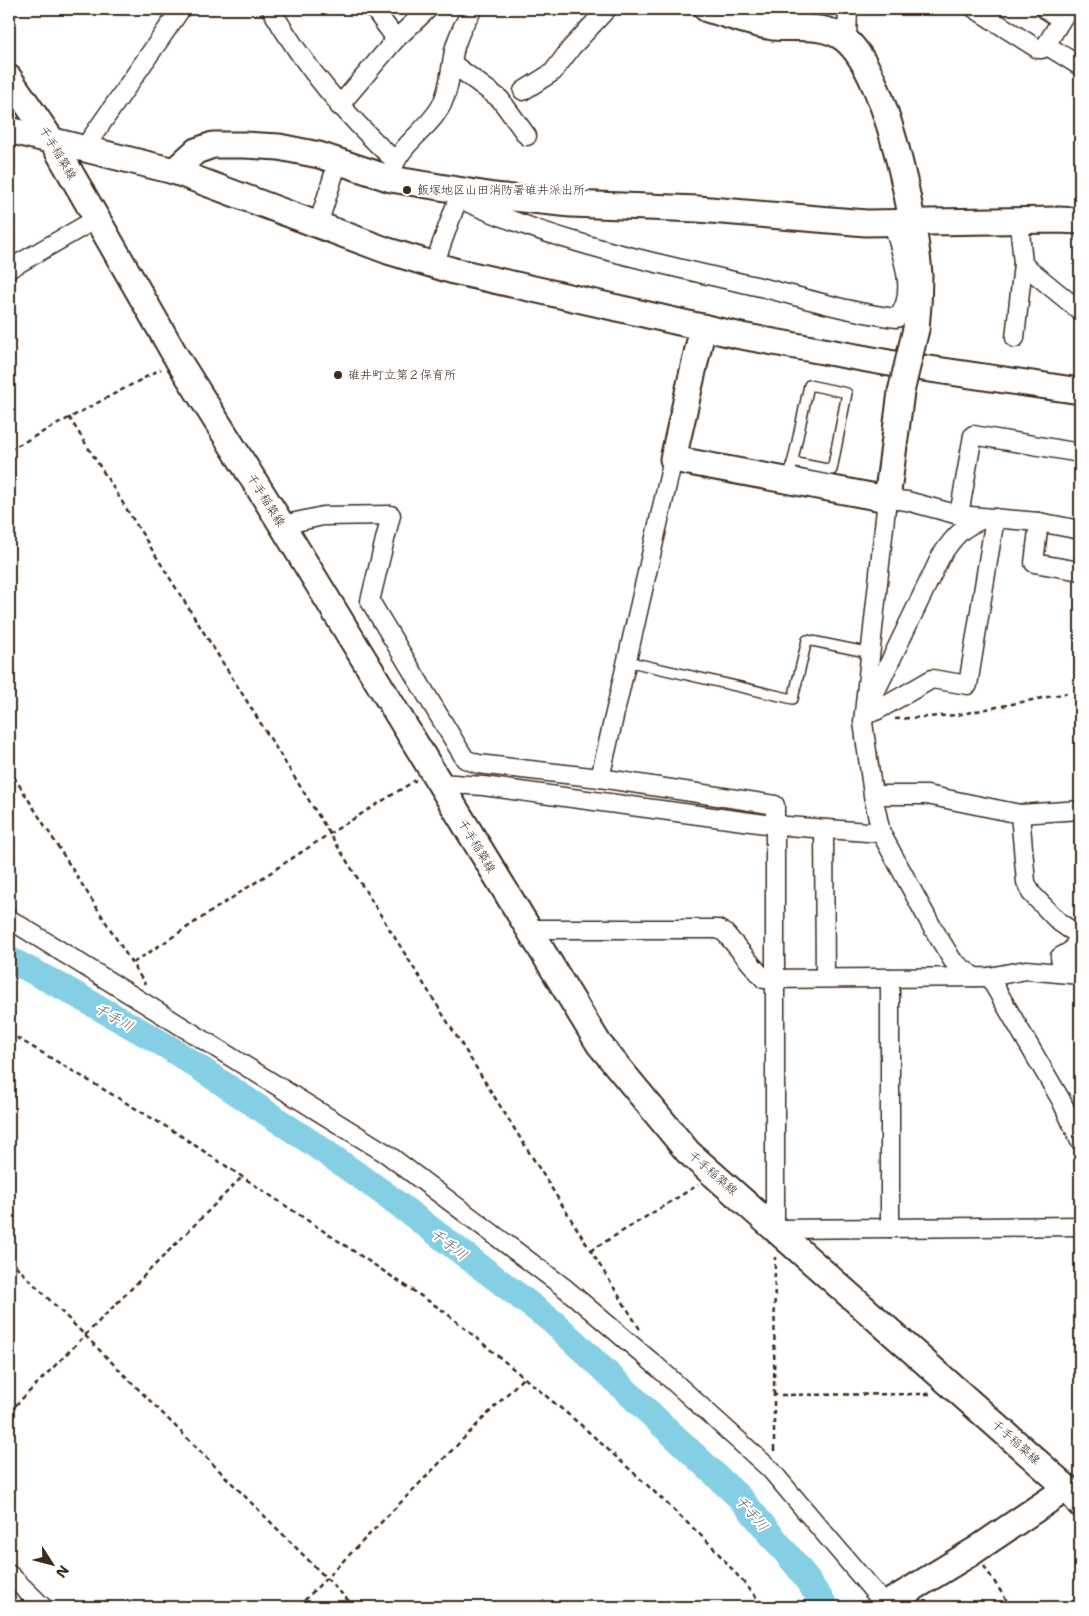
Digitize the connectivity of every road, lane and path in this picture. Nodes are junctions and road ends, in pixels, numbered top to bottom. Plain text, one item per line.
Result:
1 (181, 9) edge
2 (271, 9) edge
3 (374, 9) edge
4 (428, 9) edge
5 (473, 9) edge
6 (607, 9) edge
7 (848, 9) edge
8 (975, 9) edge
9 (1045, 9) edge
10 (718, 10) edge
11 (1065, 14) edge
12 (396, 39) junction
13 (847, 40) junction
14 (1046, 45) junction
15 (453, 64) junction
16 (1080, 66) edge
17 (9, 78) edge
18 (523, 91) dead end
19 (338, 106) junction
20 (9, 130) edge
21 (527, 136) dead end
22 (51, 139) junction
23 (85, 147) junction
24 (338, 161) junction
25 (393, 170) junction
26 (174, 171) junction
27 (459, 194) junction
28 (96, 219) junction
29 (1019, 220) junction
30 (1080, 221) edge
31 (318, 225) junction
32 (903, 228) junction
33 (1023, 264) junction
34 (434, 265) junction
35 (9, 269) edge
36 (1080, 311) edge
37 (703, 327) junction
38 (1015, 338) dead end
39 (178, 360) junction
40 (1080, 392) edge
41 (69, 417) junction
42 (9, 450) edge
43 (1080, 453) edge
44 (673, 459) junction
45 (790, 472) junction
46 (887, 499) junction
47 (959, 515) junction
48 (991, 518) junction
49 (1039, 522) junction
50 (282, 525) junction
51 (1080, 530) edge
52 (1080, 571) edge
53 (871, 653) junction
54 (626, 661) junction
55 (1068, 693) dead end
56 (864, 715) junction
57 (891, 720) dead end
58 (9, 769) edge
59 (436, 777) junction
60 (600, 778) junction
61 (873, 795) junction
62 (1080, 810) edge
63 (1020, 814) junction
64 (773, 825) junction
65 (824, 829) junction
66 (329, 834) junction
67 (881, 834) junction
68 (9, 918) edge
69 (527, 929) junction
70 (1080, 933) edge
71 (1080, 968) edge
72 (1080, 975) edge
73 (982, 977) junction
74 (825, 978) junction
75 (890, 978) junction
76 (774, 979) junction
77 (9, 1033) edge
78 (1080, 1141) edge
79 (714, 1175) junction
80 (242, 1177) junction
81 (1080, 1226) edge
82 (776, 1228) junction
83 (890, 1228) junction
84 (590, 1251) junction
85 (9, 1260) edge
86 (643, 1333) dead end
87 (85, 1337) junction
88 (524, 1377) junction
89 (932, 1394) dead end
90 (774, 1395) junction
91 (9, 1412) edge
92 (774, 1473) junction
93 (1076, 1490) edge
94 (974, 1551) junction
95 (9, 1574) edge
96 (327, 1579) junction
97 (883, 1606) edge
98 (43, 1607) edge
99 (298, 1607) edge
100 (355, 1607) edge
101 (765, 1607) edge
102 (1011, 1607) edge

1 - 23 street
2 - 19 street
3 - 12 street
4 - 12 street
5 - 15 street
6 - 18 street
7 - 13 street
8 - 14 street
9 - 11 street
10 - 13 street
11 - 14 street
12 - 19 street
13 - 32 street
14 - 16 street
15 - 21 street
15 - 25 street
17 - 22 street, 千手稲築線
19 - 25 street
20 - 22 street
22 - 23 street
22 - 28 street, 千手稲築線
23 - 26 street
24 - 25 street
24 - 26 street
24 - 31 street
25 - 27 street
26 - 31 street
27 - 32 street
27 - 32 street
27 - 34 street
28 - 35 street
28 - 39 street, 千手稲築線
29 - 30 street
29 - 32 street
29 - 33 street
31 - 34 street
32 - 46 street, bridge
33 - 36 street
33 - 38 street
34 - 37 street
37 - 40 street
37 - 44 street
39 - 41 path
39 - 50 street, 千手稲築線
41 - 42 path
41 - 66 path
43 - 47 street
44 - 45 street
44 - 54 street
45 - 45 lane
45 - 46 street
46 - 47 street
46 - 53 street
47 - 48 street
48 - 49 street
48 - 56 street
48 - 56 street
49 - 51 street
49 - 52 street
50 - 59 street, 千手稲築線
50 - 60 street
53 - 54 lane
53 - 56 street
54 - 60 street
55 - 57 path
56 - 61 street
58 - 66 path
59 - 64 street
59 - 66 path
59 - 69 street, 千手稲築線
60 - 64 street
61 - 63 street
61 - 67 street
62 - 63 street
63 - 70 street
64 - 65 street
64 - 76 street
65 - 67 street
65 - 74 street
66 - 84 path
67 - 73 street
68 - 92 street
69 - 76 street
69 - 79 street, 千手稲築線
70 - 71 street
72 - 73 street
73 - 75 street
73 - 78 street
74 - 75 street
74 - 76 street
75 - 83 street
76 - 82 street
77 - 80 path
79 - 82 street, 千手稲築線
79 - 84 path
80 - 87 path
80 - 88 path
81 - 83 street
82 - 83 street
82 - 90 path
82 - 93 street, 千手稲築線
84 - 86 path
85 - 87 path
87 - 91 path
87 - 96 path
88 - 96 path
88 - 101 path
89 - 90 path
90 - 92 path
92 - 97 street
93 - 94 street
94 - 97 street
94 - 102 path
95 - 98 street
96 - 99 path
96 - 100 path

